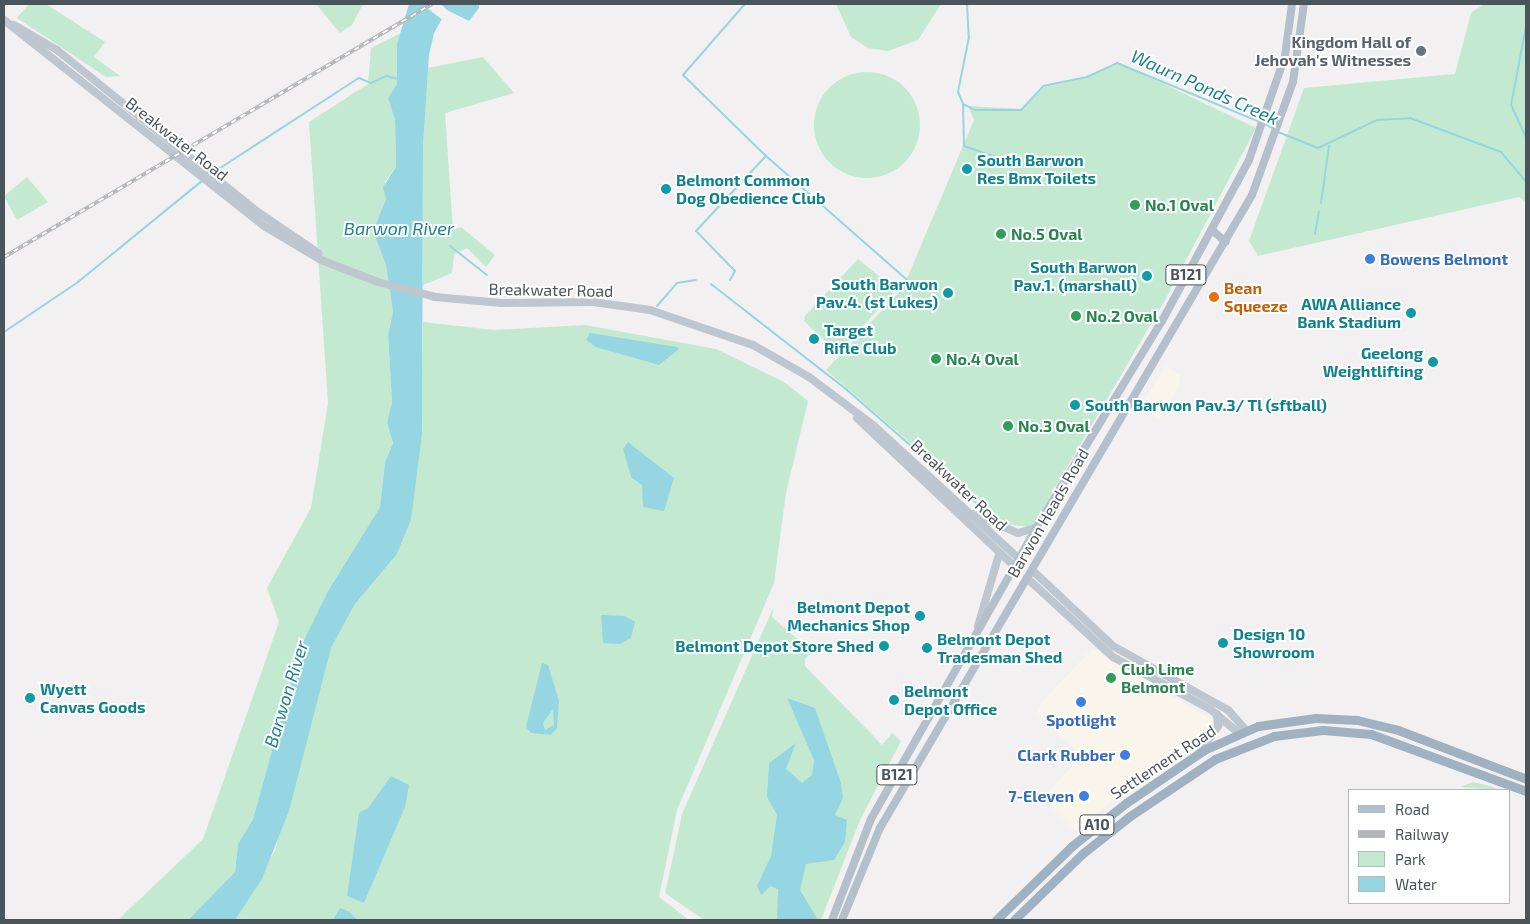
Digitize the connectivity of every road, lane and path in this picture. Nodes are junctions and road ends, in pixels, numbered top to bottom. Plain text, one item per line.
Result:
1 (1292, 4) edge
2 (1304, 4) edge
3 (4, 21) edge
4 (113, 94) junction
5 (105, 101) junction
6 (1212, 230) junction
7 (1228, 239) junction
8 (360, 275) junction
9 (842, 402) junction
10 (967, 511) junction
11 (1036, 528) junction
12 (999, 554) junction
13 (1019, 559) junction
14 (1014, 567) junction
15 (1032, 570) junction
16 (1027, 578) junction
17 (975, 635) junction
18 (1171, 684) junction
19 (1217, 714) junction
20 (1243, 732) junction
21 (934, 736) junction
22 (1251, 743) junction
23 (915, 745) junction
24 (1449, 750) junction
25 (1198, 754) junction
26 (1481, 762) junction
27 (1466, 768) junction
28 (1478, 772) junction
29 (1526, 779) edge
30 (1526, 791) edge
31 (1054, 862) junction
32 (1063, 871) junction
33 (832, 920) edge
34 (842, 920) edge
35 (996, 920) edge
36 (1014, 920) edge

1 - 6 main road, Barwon Heads Road / B121
2 - 7 main road, Barwon Heads Road / B121
3 - 4 main road, Breakwater Road
3 - 5 main road, Breakwater Road
4 - 5 main road
4 - 8 main road, Breakwater Road
5 - 8 main road, Breakwater Road
6 - 7 main road
6 - 11 main road, Barwon Heads Road / B121
7 - 15 main road, Barwon Heads Road / B121
8 - 9 main road, Breakwater Road
9 - 10 main road, Breakwater Road
9 - 12 main road, Breakwater Road
10 - 11 main road
10 - 13 main road, Breakwater Road
11 - 13 main road, Barwon Heads Road / B121
12 - 14 main road, Breakwater Road
12 - 17 main road, B121
13 - 14 main road, Barwon Heads Road / B121
13 - 15 main road, Breakwater Road
14 - 16 main road, Breakwater Road
14 - 17 main road, Barwon Heads Road / B121
15 - 16 main road, Barwon Heads Road / B121
15 - 18 main road, Breakwater Road
16 - 18 main road, Breakwater Road
16 - 21 main road, Barwon Heads Road / B121
17 - 23 main road, Barwon Heads Road / B121
18 - 19 main road, Breakwater Road
18 - 20 main road, Breakwater Road
19 - 20 main road, Breakwater Road
19 - 25 main road
20 - 22 highway
20 - 24 highway, Settlement Road / A10
20 - 25 highway, Settlement Road / A10
21 - 23 main road
21 - 34 main road, Barwon Heads Road / B121
22 - 27 highway, Settlement Road / A10
22 - 32 highway, Settlement Road / A10
23 - 33 main road, Barwon Heads Road / B121
24 - 26 highway, Settlement Road / A10
24 - 27 highway
25 - 31 highway, Settlement Road / A10
26 - 28 highway
26 - 29 highway, Settlement Road / A10
27 - 28 highway, Settlement Road / A10
28 - 30 highway, Settlement Road / A10
31 - 32 highway
31 - 35 highway, Settlement Road / A10
32 - 36 highway, Settlement Road / A10

